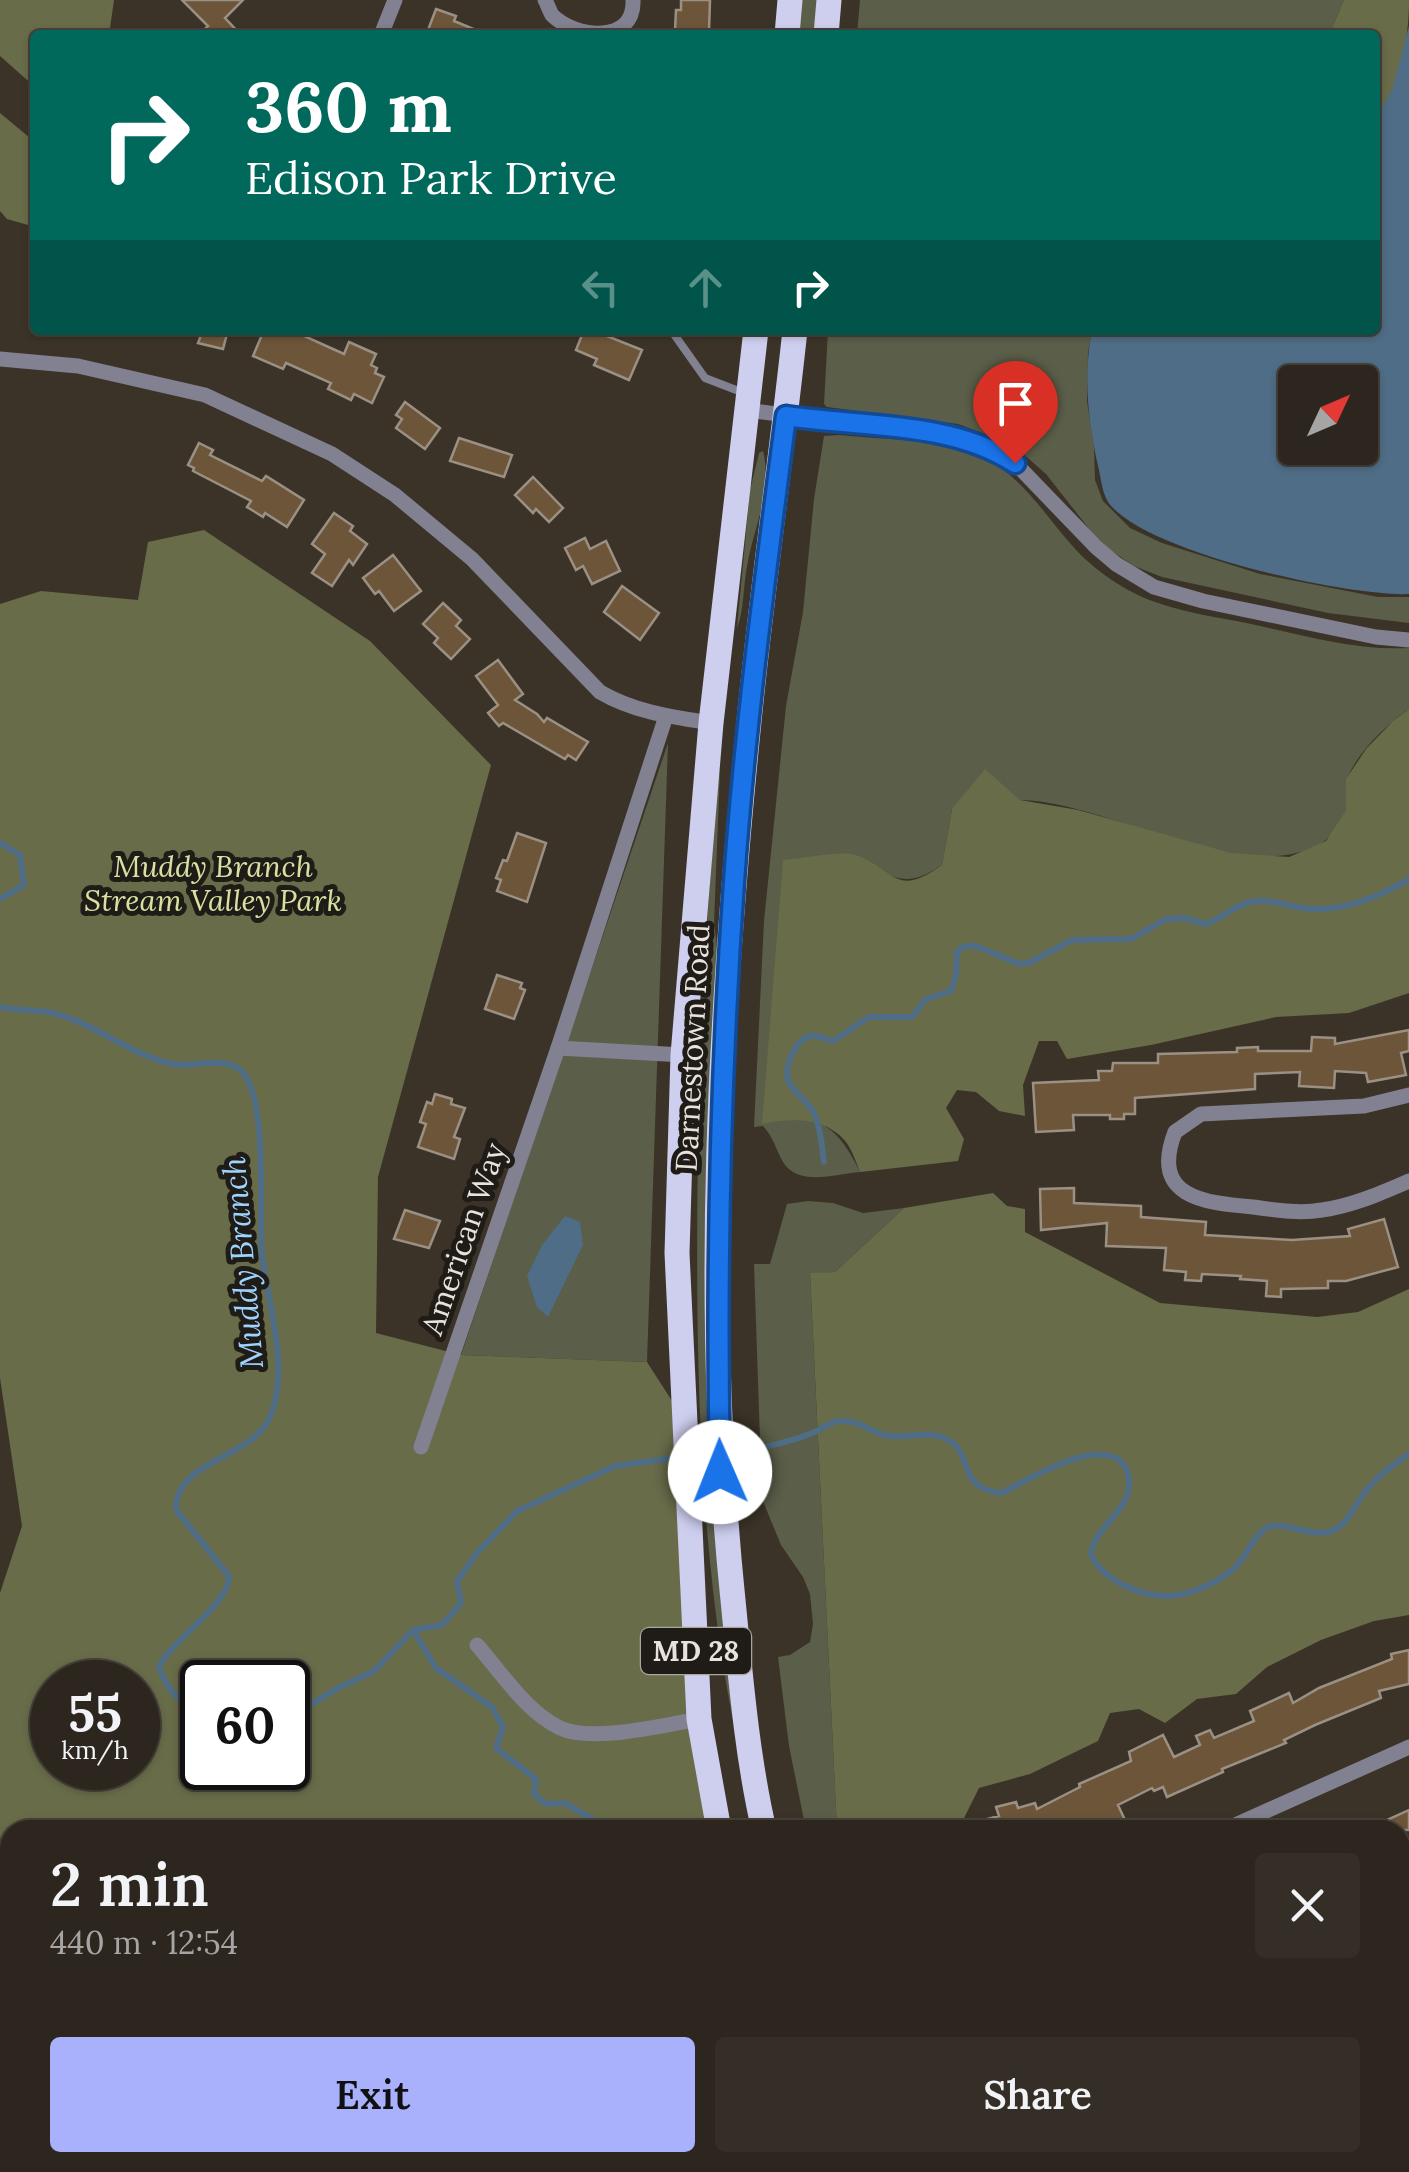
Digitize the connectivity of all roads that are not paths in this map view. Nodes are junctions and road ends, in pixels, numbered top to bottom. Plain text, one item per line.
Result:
1 (396, 0) edge
2 (546, 0) edge
3 (633, 0) edge
4 (790, 0) edge
5 (829, 0) edge
6 (384, 30) edge
7 (580, 30) edge
8 (621, 30) edge
9 (787, 30) edge
10 (826, 30) edge
11 (675, 335) edge
12 (755, 335) edge
13 (794, 335) edge
14 (0, 359) edge
15 (748, 403) junction
16 (786, 416) junction
17 (1409, 640) edge
18 (666, 716) junction
19 (711, 723) junction
20 (558, 1048) junction
21 (683, 1055) junction
22 (1409, 1095) edge
23 (1409, 1181) edge
24 (421, 1447) dead end
25 (477, 1645) dead end
26 (699, 1719) junction
27 (1409, 1747) edge
28 (717, 1820) edge
29 (763, 1820) edge
30 (1246, 1820) edge

1 - 6 street
2 - 7 street
3 - 8 street
4 - 9 main road
5 - 10 main road
11 - 15 lane
12 - 15 main road, Darnestown Road / MD 28
13 - 16 main road, Darnestown Road / MD 28
14 - 18 street
15 - 16 street
15 - 19 main road, Darnestown Road / MD 28
16 - 17 street
16 - 29 main road, Darnestown Road / MD 28
18 - 19 street
18 - 20 street, American Way
19 - 21 main road, Darnestown Road / MD 28
20 - 21 street
20 - 24 street, American Way
21 - 26 main road, Darnestown Road / MD 28
22 - 23 street
25 - 26 street
26 - 28 main road, Darnestown Road / MD 28
27 - 30 street

